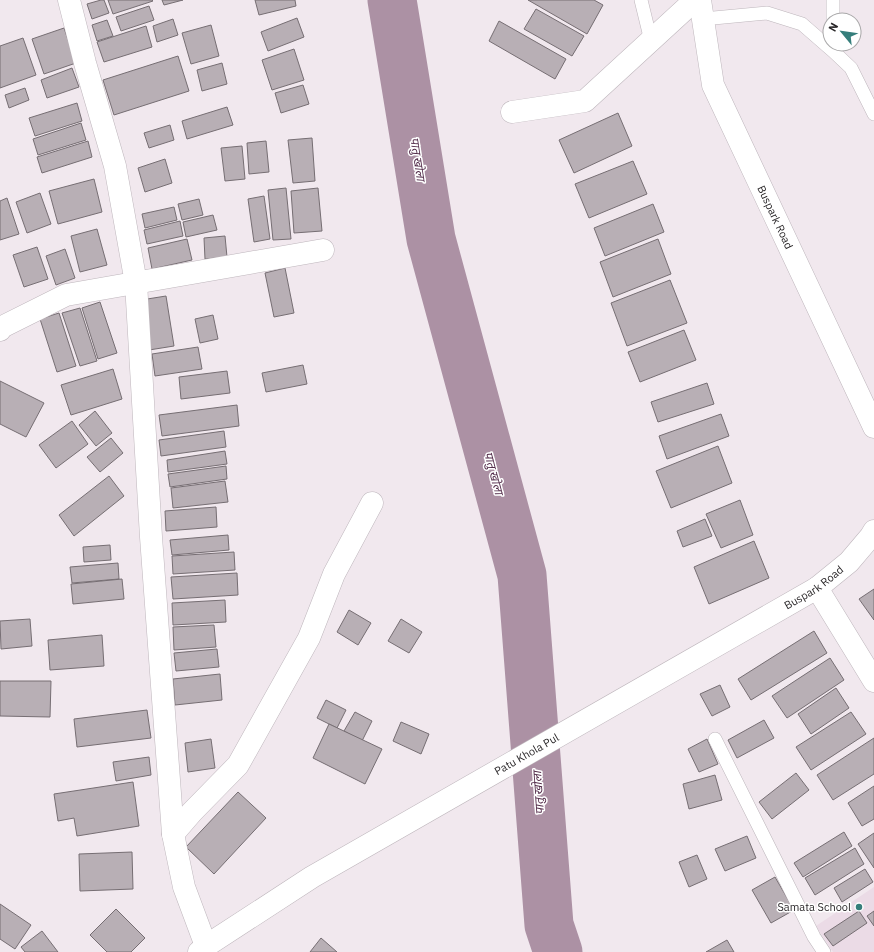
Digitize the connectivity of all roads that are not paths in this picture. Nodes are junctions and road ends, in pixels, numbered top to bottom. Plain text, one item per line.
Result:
1 (69, 0) edge
2 (641, 0) edge
3 (833, 0) edge
4 (699, 6) edge
5 (833, 12) edge
6 (822, 39) edge
7 (651, 41) junction
8 (837, 52) edge
9 (512, 112) dead end
10 (874, 114) edge
11 (323, 250) dead end
12 (136, 283) junction
13 (0, 330) edge
14 (874, 427) edge
15 (372, 504) dead end
16 (874, 531) edge
17 (817, 588) junction
18 (742, 632) joint
19 (874, 681) edge
20 (715, 739) dead end
21 (173, 834) junction
22 (203, 949) edge
23 (824, 952) edge

1 - 12 street
2 - 7 lane
3 - 5 lane
4 - 6 lane
4 - 7 street
4 - 14 street, Buspark Road
7 - 9 street
8 - 10 lane
11 - 12 street
12 - 13 street
12 - 21 street
15 - 21 street
16 - 17 street, Buspark Road
17 - 18 street, Buspark Road
17 - 19 street
18 - 22 street, Patu Khola Pul
20 - 23 lane
21 - 22 street

